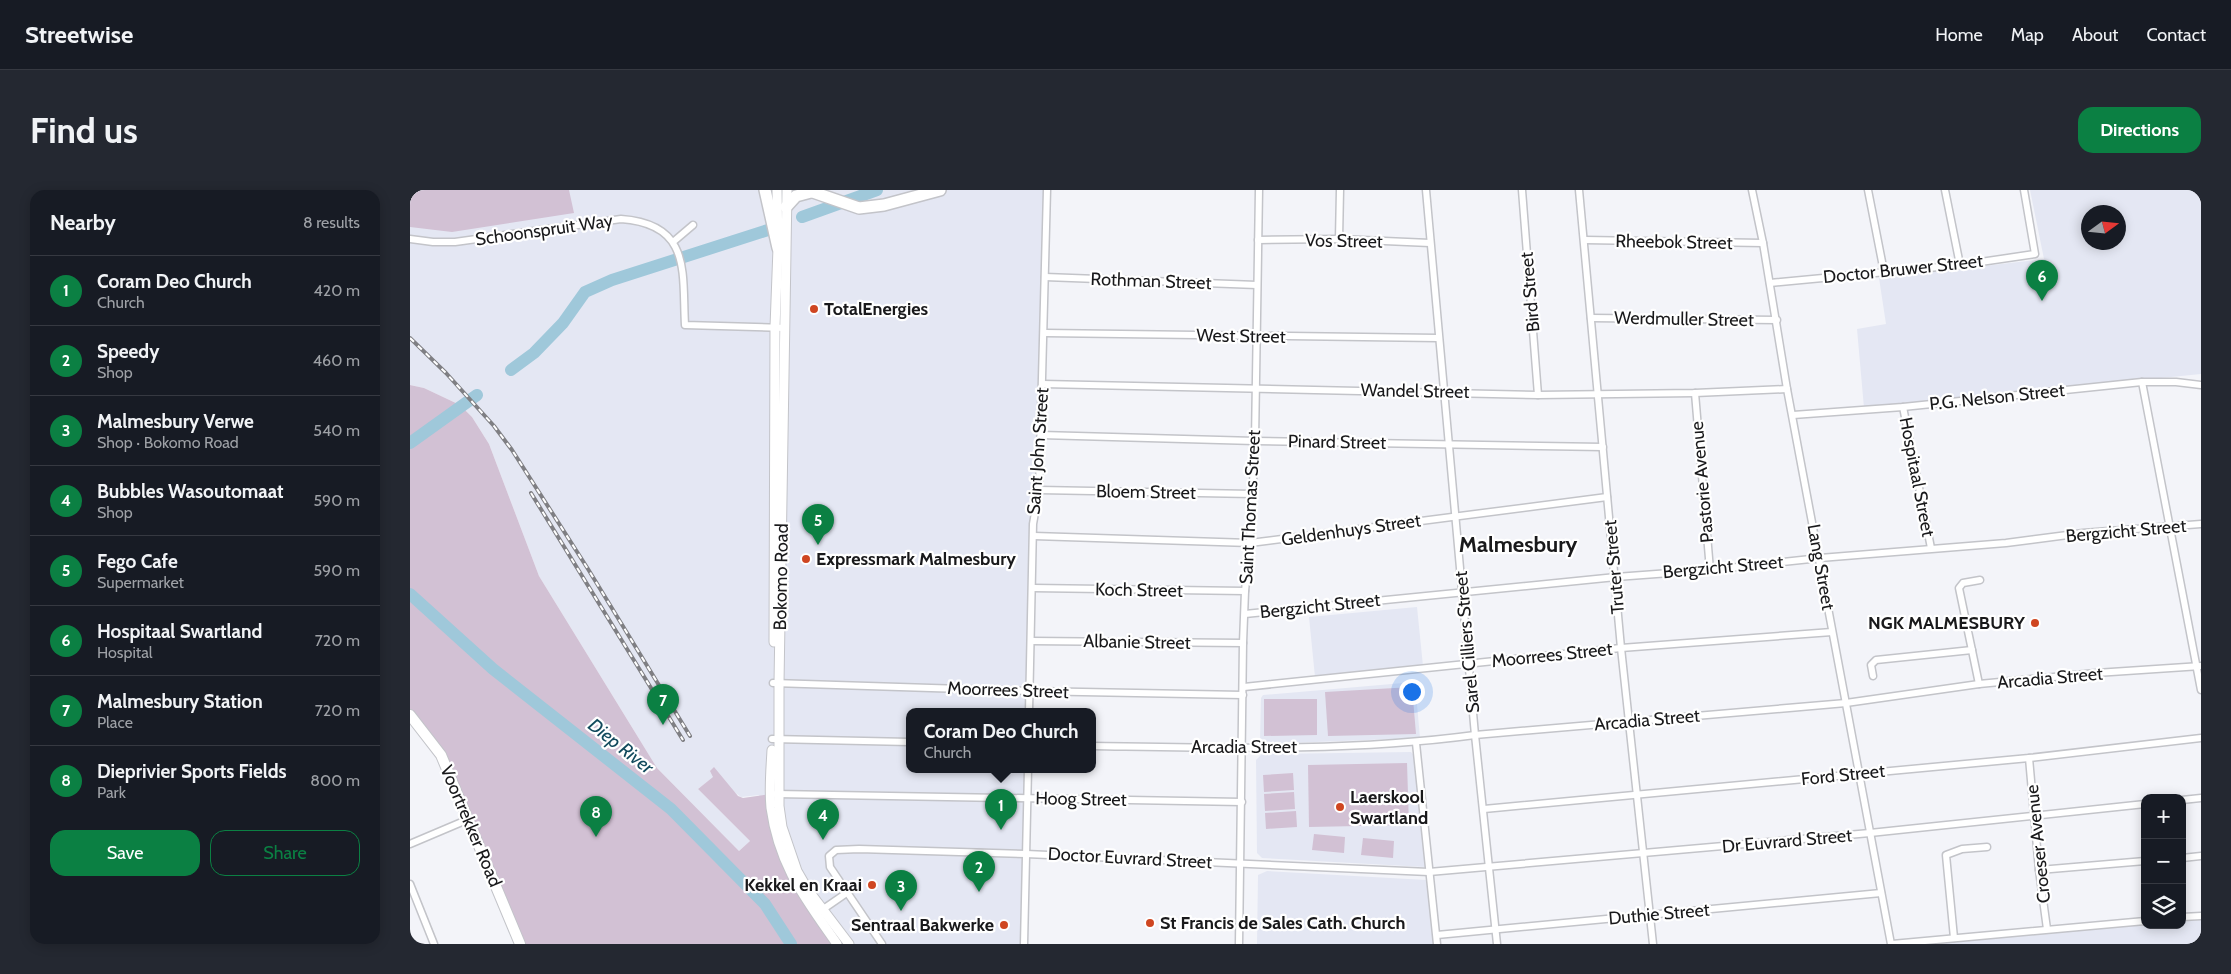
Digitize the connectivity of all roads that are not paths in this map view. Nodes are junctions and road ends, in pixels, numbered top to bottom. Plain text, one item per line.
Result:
1 (765, 190) edge
2 (777, 190) edge
3 (787, 190) edge
4 (940, 190) edge
5 (1048, 190) edge
6 (1259, 190) edge
7 (1340, 190) edge
8 (1426, 190) edge
9 (1522, 190) edge
10 (1580, 190) edge
11 (1752, 190) edge
12 (1868, 190) edge
13 (1945, 190) edge
14 (2024, 190) edge
15 (809, 191) edge
16 (786, 208) junction
17 (693, 225) dead end
18 (410, 239) edge
19 (1339, 239) junction
20 (1258, 240) junction
21 (1585, 240) junction
22 (672, 242) junction
23 (1430, 242) junction
24 (1763, 243) junction
25 (778, 248) junction
26 (1960, 265) junction
27 (1884, 272) junction
28 (1045, 277) junction
29 (1770, 283) junction
30 (1257, 285) junction
31 (1591, 318) junction
32 (1777, 320) junction
33 (780, 327) junction
34 (1045, 333) junction
35 (1257, 336) junction
36 (1438, 338) junction
37 (2142, 382) junction
38 (1043, 384) junction
39 (2201, 385) edge
40 (1255, 388) junction
41 (1787, 389) junction
42 (1444, 391) junction
43 (1695, 393) junction
44 (1538, 395) junction
45 (1598, 395) junction
46 (1903, 407) junction
47 (1793, 415) junction
48 (1041, 435) junction
49 (1255, 441) junction
50 (1448, 443) junction
51 (1603, 447) junction
52 (1039, 490) junction
53 (1253, 494) junction
54 (1607, 497) junction
55 (1455, 516) junction
56 (2201, 524) edge
57 (2170, 528) junction
58 (1034, 536) junction
59 (1250, 543) junction
60 (1931, 548) junction
61 (1820, 558) junction
62 (1710, 570) junction
63 (1616, 576) junction
64 (1980, 580) dead end
65 (1033, 588) junction
66 (1245, 591) junction
67 (1462, 592) junction
68 (1245, 614) junction
69 (1832, 632) junction
70 (1031, 641) junction
71 (1244, 643) junction
72 (1621, 648) junction
73 (1972, 650) junction
74 (1470, 664) junction
75 (2199, 666) edge
76 (1873, 676) dead end
77 (776, 683) junction
78 (1980, 684) junction
79 (1244, 687) junction
80 (2201, 690) edge
81 (1029, 691) junction
82 (1243, 695) junction
83 (1846, 703) junction
84 (1029, 708) edge
85 (410, 714) edge
86 (1629, 721) junction
87 (1475, 735) junction
88 (2201, 738) edge
89 (775, 740) junction
90 (906, 742) edge
91 (1416, 743) junction
92 (1096, 746) edge
93 (1242, 748) junction
94 (2029, 758) junction
95 (1028, 773) edge
96 (1860, 773) junction
97 (774, 794) junction
98 (1636, 796) junction
99 (1028, 797) junction
100 (2201, 798) edge
101 (2186, 800) edge
102 (1242, 802) junction
103 (2141, 804) edge
104 (1484, 809) junction
105 (2035, 815) junction
106 (469, 819) junction
107 (1870, 833) junction
108 (410, 844) edge
109 (1987, 847) dead end
110 (1026, 854) junction
111 (1644, 854) junction
112 (2201, 856) edge
113 (2186, 858) edge
114 (2141, 861) edge
115 (1240, 863) junction
116 (1488, 868) junction
117 (2039, 870) junction
118 (1429, 872) junction
119 (410, 884) edge
120 (848, 892) junction
121 (1881, 892) junction
122 (820, 911) junction
123 (1651, 916) junction
124 (2201, 916) edge
125 (2186, 917) edge
126 (2141, 921) edge
127 (2047, 929) junction
128 (1495, 930) junction
129 (1436, 935) junction
130 (1954, 938) junction
131 (434, 944) edge
132 (520, 944) edge
133 (837, 944) edge
134 (849, 944) edge
135 (882, 944) edge
136 (1024, 944) edge
137 (1240, 944) edge
138 (1437, 944) edge
139 (1497, 944) edge
140 (1652, 944) edge
141 (1892, 944) edge

1 - 25 highway
2 - 25 main road, Bokomo Road
3 - 16 main road, Bokomo Road
4 - 15 highway
5 - 28 street, Saint John Street
6 - 20 street, Saint Thomas Street
7 - 19 street
8 - 23 street, Sarel Cilliers Street
9 - 44 street, Bird Street
10 - 21 street, Truter Street
11 - 24 street, Lang Street
12 - 27 street
13 - 26 street
14 - 26 street, Doctor Bruwer Street
15 - 16 highway
16 - 33 main road, Bokomo Road
17 - 22 street
18 - 22 street, Schoonspruit Way
19 - 20 street, Vos Street
19 - 23 street, Vos Street
20 - 30 street, Saint Thomas Street
21 - 24 street, Rheebok Street
21 - 31 street, Truter Street
22 - 33 street, Schoonspruit Way
23 - 36 street, Sarel Cilliers Street
24 - 29 street, Lang Street
25 - 33 main road, Bokomo Road
26 - 27 street, Doctor Bruwer Street
27 - 29 street, Doctor Bruwer Street
28 - 30 street, Rothman Street
28 - 34 street, Saint John Street
29 - 32 street, Lang Street
30 - 35 street, Saint Thomas Street
31 - 32 street, Werdmuller Street
31 - 45 street, Truter Street
32 - 41 street, Lang Street
33 - 77 main road, Bokomo Road
34 - 35 street, West Street
34 - 38 street, Saint John Street
35 - 36 street, West Street
35 - 40 street, Saint Thomas Street
36 - 42 street, Sarel Cilliers Street
37 - 39 street, P.G. Nelson Street
37 - 46 street, P.G. Nelson Street
37 - 57 street
38 - 40 street, Wandel Street
38 - 48 street, Saint John Street
40 - 42 street, Wandel Street
40 - 49 street, Saint Thomas Street
41 - 43 street, Wandel Street
41 - 47 street, Lang Street
42 - 44 street, Wandel Street
42 - 50 street, Sarel Cilliers Street
43 - 45 street, Wandel Street
43 - 62 street, Pastorie Avenue
44 - 45 street, Wandel Street
45 - 51 street, Truter Street
46 - 47 street, P.G. Nelson Street
46 - 60 street, Hospitaal Street
47 - 61 street, Lang Street
48 - 49 street, Pinard Street
48 - 52 street, Saint John Street
49 - 50 street, Pinard Street
49 - 53 street, Saint Thomas Street
50 - 51 street, Pinard Street
50 - 55 street, Sarel Cilliers Street
51 - 54 street, Truter Street
52 - 53 street, Bloem Street
52 - 58 street, Saint John Street
53 - 59 street, Saint Thomas Street
54 - 55 street, Geldenhuys Street
54 - 63 street, Truter Street
55 - 59 street, Geldenhuys Street
55 - 67 street, Sarel Cilliers Street
56 - 57 street, Bergzicht Street
57 - 60 street, Bergzicht Street
57 - 75 street
58 - 59 street, Geldenhuys Street
58 - 65 street, Saint John Street
59 - 66 street, Saint Thomas Street
60 - 61 street, Bergzicht Street
61 - 62 street, Bergzicht Street
61 - 69 street, Lang Street
62 - 63 street, Bergzicht Street
63 - 67 street, Bergzicht Street
63 - 72 street, Truter Street
64 - 73 street
65 - 66 street, Koch Street
65 - 70 street, Saint John Street
66 - 68 street, Saint Thomas Street
67 - 68 street, Bergzicht Street
67 - 74 street, Sarel Cilliers Street
68 - 71 street, Saint Thomas Street
69 - 72 street, Moorrees Street
69 - 83 street, Lang Street
70 - 71 street, Albanie Street
70 - 81 street, Saint John Street
71 - 79 street, Saint Thomas Street
72 - 74 street, Moorrees Street
72 - 86 street, Truter Street
73 - 76 street
73 - 78 street
74 - 79 street, Moorrees Street
74 - 87 street, Sarel Cilliers Street
75 - 78 street, Arcadia Street
75 - 80 street
77 - 81 street, Moorrees Street
77 - 89 main road, Bokomo Road
78 - 83 street, Arcadia Street
79 - 82 street, Saint Thomas Street
81 - 82 street, Moorrees Street
81 - 84 street, Saint John Street
82 - 93 street, Saint Thomas Street
83 - 86 street, Arcadia Street
83 - 96 street, Lang Street
85 - 106 main road, Voortrekker Road
86 - 87 street, Arcadia Street
86 - 98 street, Truter Street
87 - 91 street, Arcadia Street
87 - 104 street, Sarel Cilliers Street
88 - 94 street, Ford Street
89 - 90 street
89 - 97 main road, Bokomo Road
91 - 93 street, Arcadia Street
91 - 118 street
92 - 93 street, Arcadia Street
93 - 102 street, Saint Thomas Street
94 - 96 street, Ford Street
94 - 105 street, Croeser Avenue
95 - 99 street
96 - 98 street, Ford Street
96 - 107 street, Lang Street
97 - 99 street, Hoog Street
97 - 122 main road, Bokomo Road
98 - 104 street, Ford Street
98 - 111 street, Truter Street
99 - 102 street, Hoog Street
99 - 110 street
100 - 101 street
102 - 115 street, Saint Thomas Street
103 - 105 street, Dr Euvrard Street
104 - 116 street, Sarel Cilliers Street
105 - 107 street, Dr Euvrard Street
105 - 117 street, Croeser Avenue
106 - 108 street
106 - 132 main road, Voortrekker Road
107 - 111 street, Dr Euvrard Street
107 - 121 street, Lang Street
109 - 130 street
110 - 115 street, Doctor Euvrard Street
110 - 120 street, Doctor Euvrard Street
110 - 136 street
111 - 116 street, Dr Euvrard Street
111 - 123 street, Truter Street
112 - 113 street
114 - 117 street
115 - 118 street, Doctor Euvrard Street
115 - 137 street, Saint Thomas Street
116 - 118 street, Dr Euvrard Street
116 - 128 street, Sarel Cilliers Street
117 - 127 street, Croeser Avenue
118 - 129 street
119 - 131 street
120 - 122 street
120 - 135 street
121 - 123 street, Duthie Street
121 - 141 street, Lang Street
122 - 133 main road, Bokomo Road
122 - 134 main road, Bokomo Road
123 - 128 street, Duthie Street
123 - 140 street, Truter Street
124 - 125 street
126 - 127 street
127 - 130 street
128 - 129 street, Duthie Street
128 - 139 street, Sarel Cilliers Street
129 - 138 street
130 - 141 street

